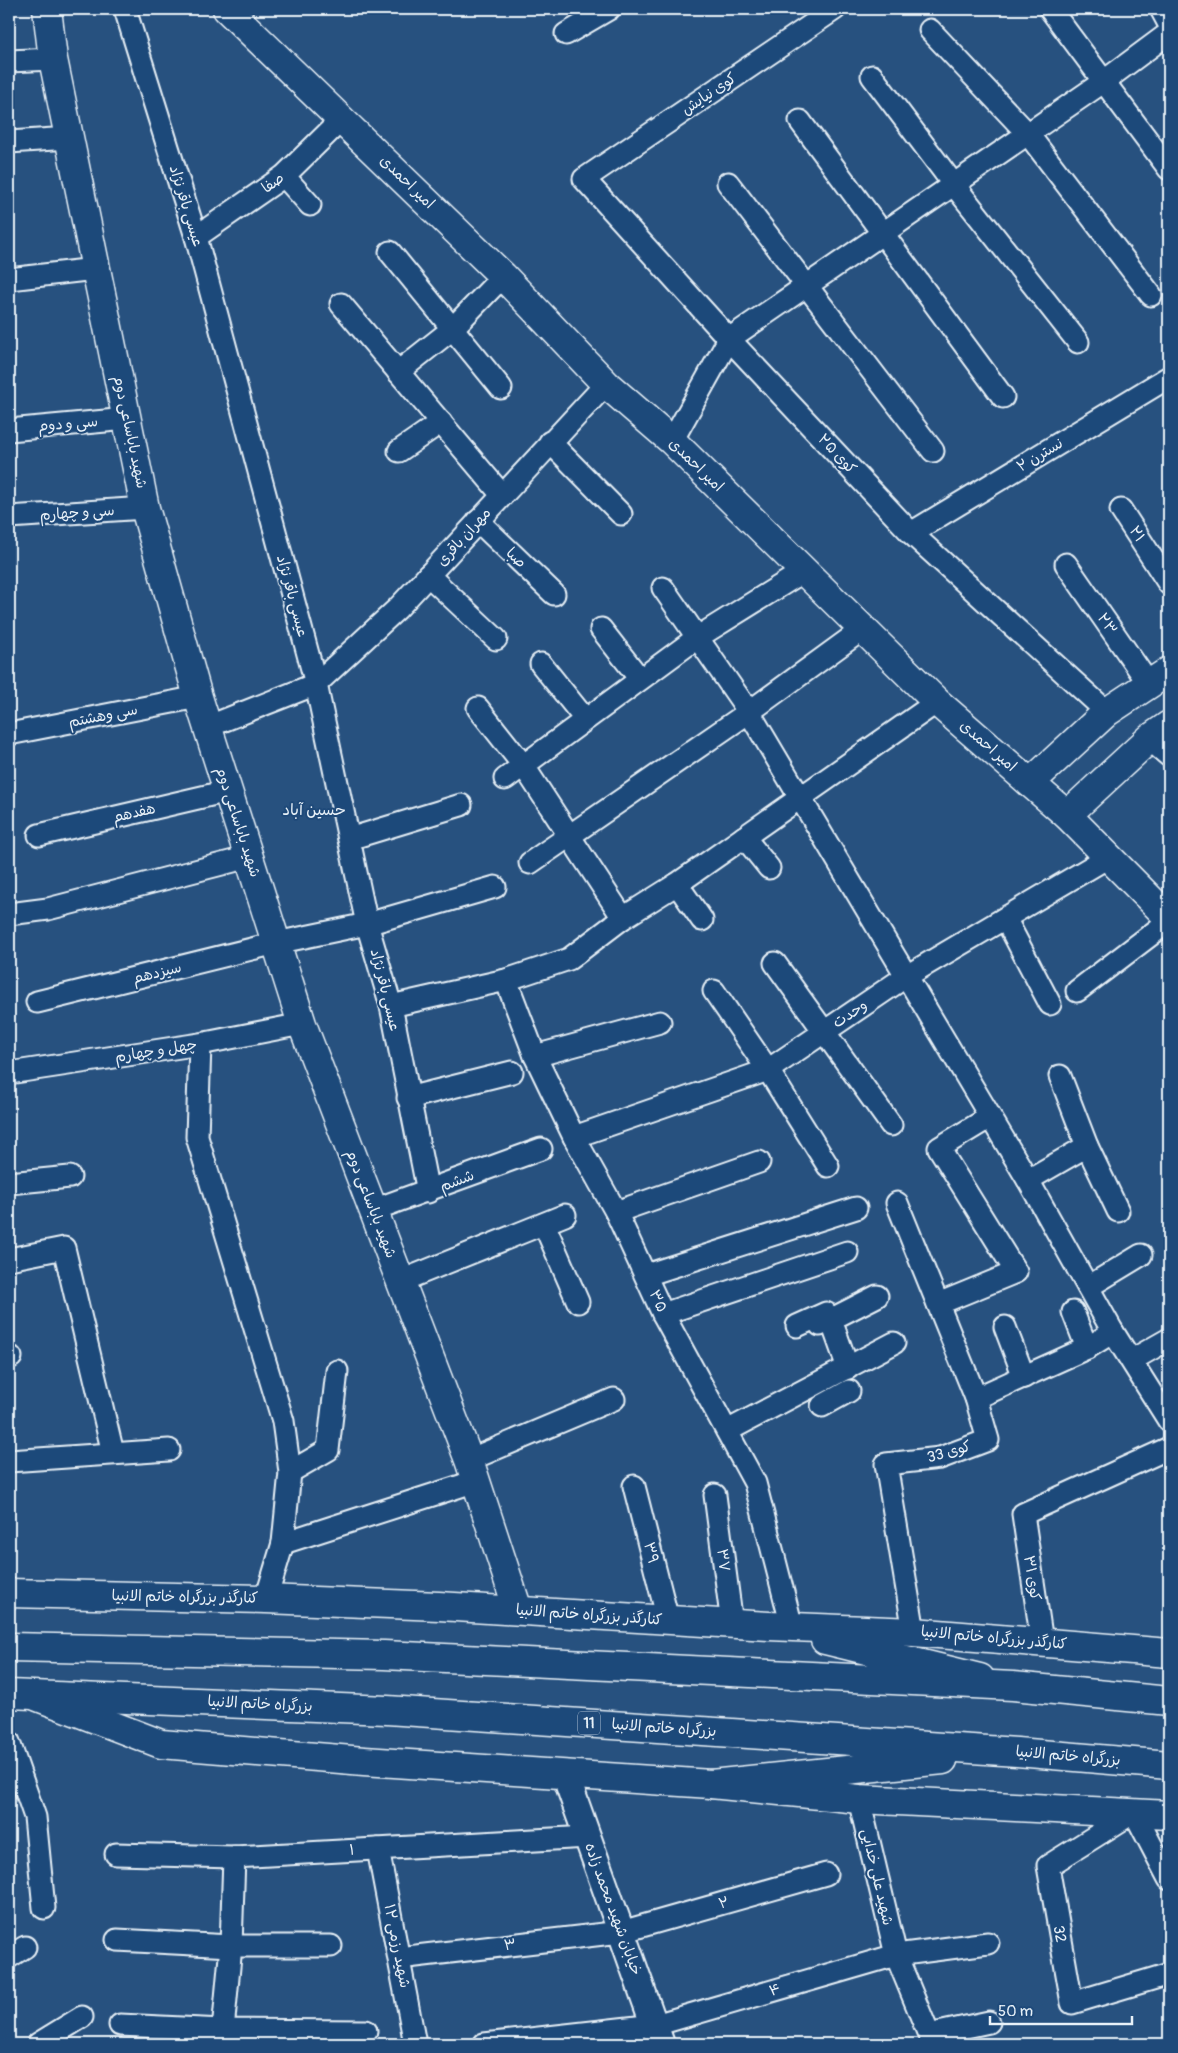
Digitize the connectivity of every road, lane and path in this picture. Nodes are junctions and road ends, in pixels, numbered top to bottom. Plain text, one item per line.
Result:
1 (46, 9) edge
2 (125, 9) edge
3 (227, 9) edge
4 (609, 9) edge
5 (834, 9) edge
6 (1050, 9) edge
7 (1161, 9) edge
8 (1169, 24) edge
9 (930, 30) dead end
10 (1169, 33) edge
11 (566, 34) dead end
12 (53, 58) junction
13 (9, 61) edge
14 (872, 76) dead end
15 (1103, 82) junction
16 (342, 119) junction
17 (800, 121) dead end
18 (1028, 134) junction
19 (69, 138) junction
20 (9, 142) edge
21 (1169, 169) edge
22 (284, 176) junction
23 (584, 180) joint
24 (728, 184) dead end
25 (954, 185) junction
26 (310, 205) dead end
27 (882, 234) junction
28 (196, 237) junction
29 (390, 252) dead end
30 (96, 269) junction
31 (502, 276) junction
32 (9, 279) edge
33 (807, 286) junction
34 (1150, 295) dead end
35 (341, 304) dead end
36 (451, 330) junction
37 (729, 339) junction
38 (1078, 342) dead end
39 (398, 372) junction
40 (1169, 377) edge
41 (606, 384) junction
42 (501, 388) dead end
43 (1003, 397) dead end
44 (127, 419) junction
45 (441, 422) junction
46 (9, 430) edge
47 (672, 441) junction
48 (550, 442) junction
49 (399, 451) dead end
50 (933, 451) dead end
51 (502, 495) junction
52 (145, 508) junction
53 (1121, 510) dead end
54 (622, 514) dead end
55 (9, 518) edge
56 (478, 521) junction
57 (911, 533) junction
58 (1066, 564) dead end
59 (804, 571) junction
60 (428, 575) junction
61 (1169, 584) edge
62 (663, 588) dead end
63 (554, 594) dead end
64 (601, 630) dead end
65 (863, 630) junction
66 (698, 637) junction
67 (496, 639) dead end
68 (541, 664) dead end
69 (1159, 677) edge
70 (640, 679) junction
71 (316, 684) junction
72 (198, 697) junction
73 (937, 702) junction
74 (478, 708) dead end
75 (749, 712) junction
76 (1106, 712) junction
77 (585, 719) junction
78 (207, 727) junction
79 (1159, 732) edge
80 (9, 734) edge
81 (1169, 756) edge
82 (523, 765) junction
83 (505, 779) dead end
84 (1030, 783) junction
85 (228, 791) junction
86 (800, 797) junction
87 (461, 805) dead end
88 (1068, 815) junction
89 (39, 835) dead end
90 (569, 836) junction
91 (744, 837) junction
92 (349, 839) junction
93 (1110, 856) junction
94 (249, 857) junction
95 (530, 863) dead end
96 (768, 868) dead end
97 (677, 884) junction
98 (495, 887) dead end
99 (9, 914) edge
100 (623, 918) junction
101 (1005, 918) junction
102 (1169, 919) edge
103 (702, 920) dead end
104 (367, 924) junction
105 (276, 943) junction
106 (775, 963) dead end
107 (905, 977) junction
108 (506, 980) junction
109 (714, 991) dead end
110 (1077, 991) dead end
111 (37, 1002) dead end
112 (1050, 1004) dead end
113 (391, 1006) junction
114 (660, 1022) dead end
115 (302, 1024) junction
116 (822, 1032) junction
117 (200, 1044) junction
118 (536, 1056) junction
119 (768, 1070) junction
120 (512, 1072) dead end
121 (9, 1073) edge
122 (1060, 1076) dead end
123 (408, 1098) junction
124 (990, 1117) junction
125 (891, 1125) dead end
126 (574, 1137) junction
127 (1087, 1146) junction
128 (541, 1150) dead end
129 (759, 1162) dead end
130 (828, 1166) dead end
131 (70, 1177) dead end
132 (1028, 1180) junction
133 (9, 1183) edge
134 (428, 1192) junction
135 (897, 1204) dead end
136 (856, 1208) dead end
137 (373, 1210) junction
138 (1118, 1211) dead end
139 (616, 1212) junction
140 (566, 1215) dead end
141 (544, 1224) junction
142 (847, 1252) dead end
143 (1141, 1255) dead end
144 (9, 1259) edge
145 (646, 1275) junction
146 (401, 1281) junction
147 (1088, 1287) junction
148 (877, 1296) dead end
149 (578, 1302) dead end
150 (938, 1304) junction
151 (1073, 1312) dead end
152 (663, 1314) junction
153 (825, 1323) junction
154 (797, 1326) dead end
155 (1005, 1327) dead end
156 (1113, 1332) junction
157 (1169, 1339) edge
158 (894, 1343) dead end
159 (1087, 1348) junction
160 (1132, 1360) junction
161 (337, 1371) dead end
162 (1024, 1377) junction
163 (847, 1382) junction
164 (976, 1398) junction
165 (614, 1399) dead end
166 (822, 1406) dead end
167 (1169, 1421) edge
168 (727, 1431) junction
169 (1169, 1448) edge
170 (169, 1450) dead end
171 (113, 1453) junction
172 (9, 1461) edge
173 (472, 1471) junction
174 (290, 1472) junction
175 (634, 1486) dead end
176 (715, 1496) dead end
177 (283, 1542) junction
178 (9, 1593) edge
179 (266, 1599) junction
180 (518, 1610) junction
181 (668, 1620) junction
182 (732, 1624) junction
183 (781, 1627) junction
184 (914, 1632) junction
185 (1042, 1642) junction
186 (9, 1647) edge
187 (1169, 1652) edge
188 (1013, 1686) junction
189 (19, 1694) edge
190 (1169, 1701) edge
191 (9, 1742) edge
192 (1017, 1752) junction
193 (1169, 1765) edge
194 (566, 1774) junction
195 (711, 1784) junction
196 (859, 1799) junction
197 (1134, 1812) junction
198 (1169, 1814) edge
199 (588, 1837) junction
200 (378, 1849) junction
201 (116, 1854) dead end
202 (234, 1857) junction
203 (826, 1874) dead end
204 (1169, 1878) edge
205 (44, 1908) dead end
206 (621, 1932) junction
207 (117, 1940) dead end
208 (988, 1943) dead end
209 (231, 1946) junction
210 (331, 1946) dead end
211 (896, 1955) junction
212 (399, 1958) junction
213 (1169, 1974) edge
214 (82, 2018) dead end
215 (989, 2022) dead end
216 (120, 2025) dead end
217 (223, 2030) junction
218 (366, 2031) dead end
219 (658, 2035) edge
220 (38, 2044) edge
221 (414, 2044) edge
222 (484, 2044) edge

1 - 12 main road, شهید باباساعی دوم
2 - 28 street, عیسی باقر نژاد
3 - 16 main road, امیر احمدی
4 - 11 street
5 - 23 street, کوی نیایش
6 - 15 street
7 - 8 street
9 - 18 street
10 - 15 street
12 - 13 street
12 - 19 main road, شهید باباساعی دوم
14 - 25 street
15 - 18 street
15 - 21 street
16 - 22 street, صفا
16 - 31 main road, امیر احمدی
17 - 27 street
18 - 25 street
18 - 34 street
19 - 20 street
19 - 30 main road, شهید باباساعی دوم
22 - 26 street
22 - 28 street, صفا
23 - 37 street, کوی ۲۵
24 - 33 street
25 - 27 street
25 - 38 street
27 - 33 street
27 - 43 street
28 - 71 street, عیسی باقر نژاد
29 - 36 street
30 - 32 street
30 - 44 main road, شهید باباساعی دوم
31 - 36 street
31 - 41 main road, امیر احمدی
33 - 37 street
33 - 50 street
35 - 39 street
36 - 39 street
36 - 42 street
37 - 47 street
37 - 57 street, کوی ۲۵
39 - 45 street
40 - 57 street, نسترن ۲
41 - 47 main road, امیر احمدی
41 - 48 street, مهران باقری
44 - 46 street, سی و دوم
44 - 52 main road, شهید باباساعی دوم
45 - 49 street
45 - 51 street
47 - 59 main road, امیر احمدی
48 - 51 street, مهران باقری
48 - 54 street
51 - 56 street, مهران باقری
52 - 55 street, سی و چهارم
52 - 72 main road, شهید باباساعی دوم
53 - 61 street, ۲۱
56 - 60 street, مهران باقری
56 - 63 street, صبا
57 - 76 street, کوی ۲۵
58 - 69 street, ۲۳
59 - 65 main road, امیر احمدی
59 - 66 street
60 - 67 street
60 - 71 street, مهران باقری
62 - 66 street
64 - 70 street
65 - 73 main road, امیر احمدی
65 - 75 street
66 - 70 street
66 - 75 street
68 - 77 street
69 - 76 main road
70 - 77 street
71 - 78 street
71 - 92 street, عیسی باقر نژاد
72 - 78 main road, شهید باباساعی دوم
72 - 80 street, سی وهشتم
73 - 84 main road, امیر احمدی
73 - 86 street
74 - 82 street
75 - 86 street
75 - 90 street
76 - 84 main road
77 - 82 street
78 - 85 main road, شهید باباساعی دوم
79 - 81 street
79 - 88 main road
82 - 83 street
82 - 90 street
84 - 88 main road, امیر احمدی
85 - 89 street, هفدهم
85 - 94 main road, شهید باباساعی دوم
86 - 91 street
86 - 107 street
87 - 92 street
88 - 93 main road, امیر احمدی
90 - 95 street
90 - 100 street
91 - 96 street
91 - 97 street
92 - 104 street, عیسی باقر نژاد
93 - 101 street, وحدت
93 - 102 main road, امیر احمدی
94 - 99 street
94 - 105 main road, شهید باباساعی دوم
97 - 100 street
97 - 103 street
98 - 104 street, سیزدهم
100 - 108 street
101 - 107 street, وحدت
101 - 112 street
102 - 110 street
104 - 105 street, سیزدهم
104 - 113 street, عیسی باقر نژاد
105 - 111 street, سیزدهم
105 - 115 main road, شهید باباساعی دوم
106 - 116 street
107 - 116 street, وحدت
107 - 124 street
108 - 113 street
108 - 118 street, ۳۵
109 - 119 street
113 - 123 street, عیسی باقر نژاد
114 - 118 street
115 - 117 street, چهل و چهارم
115 - 137 main road, شهید باباساعی دوم
116 - 119 street, وحدت
116 - 125 street
117 - 121 street, چهل و چهارم
117 - 174 street
118 - 126 street, ۳۵
119 - 126 street, وحدت
119 - 130 street
120 - 123 street
122 - 127 street
123 - 134 street, عیسی باقر نژاد
124 - 132 street
124 - 150 street
126 - 139 street, ۳۵
127 - 132 street
127 - 138 street
128 - 134 street, ششم
129 - 139 street
131 - 133 street
132 - 147 street
134 - 137 street, ششم
135 - 150 street, کوی 33
136 - 145 street
137 - 146 main road, شهید باباساعی دوم
139 - 145 street, ۳۵
140 - 141 street
141 - 146 street
141 - 149 street
142 - 152 street
143 - 147 street
144 - 171 street
145 - 152 street, ۳۵
146 - 173 main road, شهید باباساعی دوم
147 - 156 street
148 - 153 street
150 - 164 street, کوی 33
151 - 159 street
152 - 168 street, ۳۵
153 - 154 street
153 - 163 street
155 - 162 street
156 - 159 street
156 - 160 street
157 - 160 street
158 - 163 street
159 - 162 street
160 - 167 street
161 - 174 street
162 - 164 street
163 - 166 street
163 - 168 street
164 - 184 street, کوی 33
165 - 173 street
168 - 183 street, ۳۵
169 - 185 street, کوی ۳۱
170 - 171 street
171 - 172 street
173 - 177 street
173 - 180 main road, شهید باباساعی دوم
174 - 177 street
175 - 181 street, ۳۹
176 - 182 street, ۳۷
177 - 179 street
178 - 179 main road, کنارگذر بزرگراه خاتم الانبیا
179 - 180 main road, کنارگذر بزرگراه خاتم الانبیا
180 - 181 main road, کنارگذر بزرگراه خاتم الانبیا
181 - 182 main road, کنارگذر بزرگراه خاتم الانبیا
182 - 183 main road, کنارگذر بزرگراه خاتم الانبیا
183 - 184 main road, کنارگذر بزرگراه خاتم الانبیا
183 - 188 main road
184 - 185 main road, کنارگذر بزرگراه خاتم الانبیا
185 - 187 main road, کنارگذر بزرگراه خاتم الانبیا
186 - 188 main road
188 - 190 main road
189 - 192 main road, بزرگراه خاتم الانبیا / 11
189 - 194 main road
191 - 205 street
192 - 193 main road, بزرگراه خاتم الانبیا / 11
192 - 195 main road
194 - 195 main road
194 - 199 street, خیابان شهید محمد زاده
195 - 196 main road
196 - 197 main road
196 - 211 street, شهید علی خدایی
197 - 198 main road
197 - 204 street
197 - 213 street, 32
199 - 200 street, ۱
199 - 206 street, خیابان شهید محمد زاده
200 - 202 street, ۱
200 - 212 street, شهید رزمی ۱۲
201 - 202 street, ۱
202 - 209 street
203 - 206 street, ۲
206 - 212 street, ۳
206 - 219 street, خیابان شهید محمد زاده
207 - 209 street
208 - 211 street, ۴
209 - 210 street
209 - 217 street
211 - 215 street, شهید علی خدایی
211 - 219 street, ۴
212 - 221 street, شهید رزمی ۱۲
214 - 220 street
216 - 217 street
217 - 218 street
219 - 222 street, ۴

